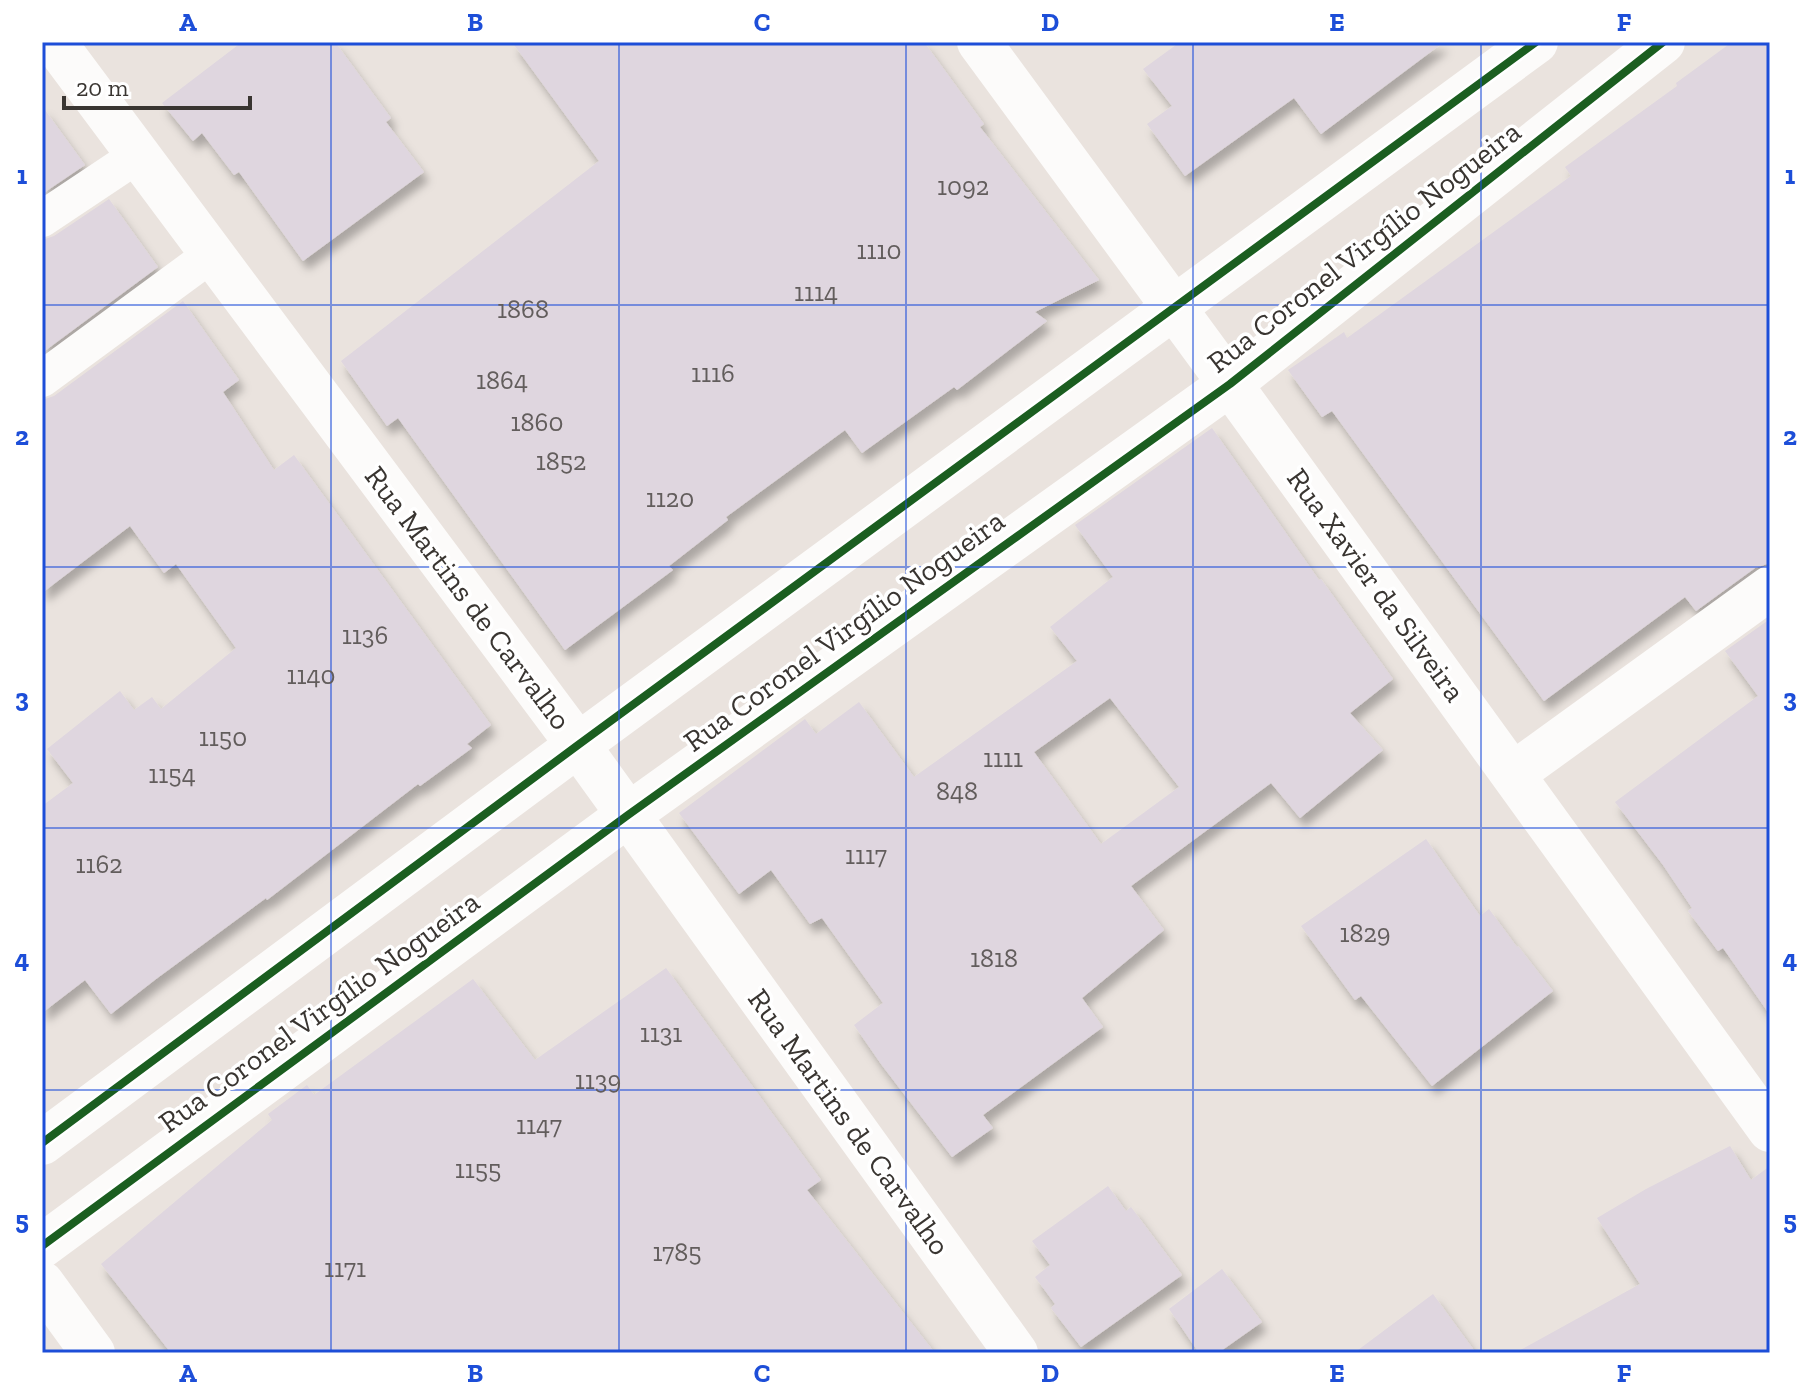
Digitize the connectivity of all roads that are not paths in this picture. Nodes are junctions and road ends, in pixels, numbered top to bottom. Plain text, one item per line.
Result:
1 (54, 42) edge
2 (979, 42) edge
3 (1536, 42) edge
4 (1663, 42) edge
5 (138, 155) junction
6 (42, 219) edge
7 (212, 254) junction
8 (1175, 308) junction
9 (42, 379) edge
10 (1230, 384) junction
11 (1770, 588) edge
12 (578, 745) junction
13 (1513, 774) junction
14 (628, 815) junction
15 (1770, 1130) edge
16 (42, 1143) edge
17 (42, 1246) edge
18 (42, 1283) edge
19 (93, 1353) edge
20 (1016, 1353) edge

1 - 5 street, Rua Martins de Carvalho
2 - 8 street, Rua Xavier da Silveira
3 - 8 street, Rua Coronel Virgílio Nogueira
4 - 10 street, Rua Coronel Virgílio Nogueira
5 - 6 lane
5 - 7 street, Rua Martins de Carvalho
7 - 9 lane
7 - 12 street, Rua Martins de Carvalho
8 - 10 street, Rua Xavier da Silveira
8 - 12 street, Rua Coronel Virgílio Nogueira
10 - 13 street, Rua Xavier da Silveira
10 - 14 street, Rua Coronel Virgílio Nogueira
11 - 13 street
12 - 14 street, Rua Martins de Carvalho
12 - 16 street, Rua Coronel Virgílio Nogueira
13 - 15 street, Rua Xavier da Silveira
14 - 17 street, Rua Coronel Virgílio Nogueira
14 - 20 street, Rua Martins de Carvalho
18 - 19 street

